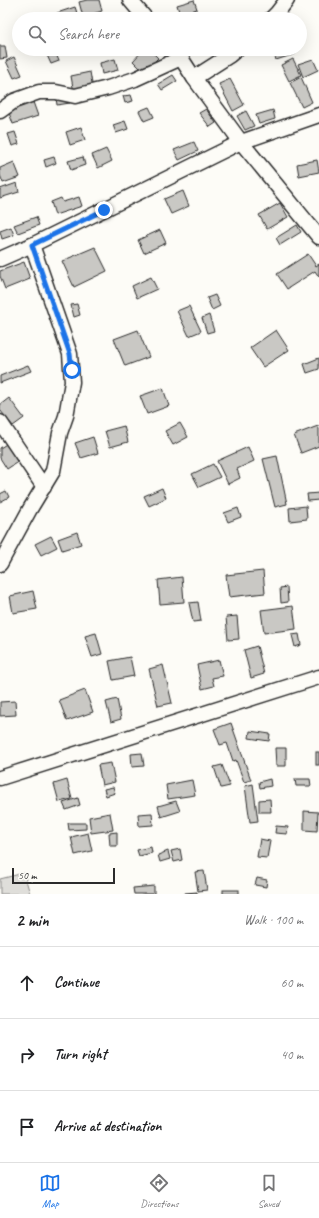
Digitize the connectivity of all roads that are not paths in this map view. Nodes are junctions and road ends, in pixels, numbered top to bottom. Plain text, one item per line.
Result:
1 (130, 0) edge
2 (287, 0) edge
3 (140, 12) edge
4 (279, 12) edge
5 (172, 56) edge
6 (179, 56) edge
7 (228, 56) edge
8 (194, 78) junction
9 (0, 111) edge
10 (319, 115) edge
11 (241, 142) junction
12 (319, 237) edge
13 (32, 245) junction
14 (0, 259) edge
15 (0, 422) edge
16 (44, 487) junction
17 (0, 564) edge
18 (319, 677) edge
19 (0, 778) edge

1 - 3 street
2 - 4 street
5 - 9 street
6 - 8 street
7 - 8 street
8 - 11 street
10 - 11 street
11 - 12 street
11 - 13 street
13 - 14 street
13 - 16 street
15 - 16 street
16 - 17 street
18 - 19 street

